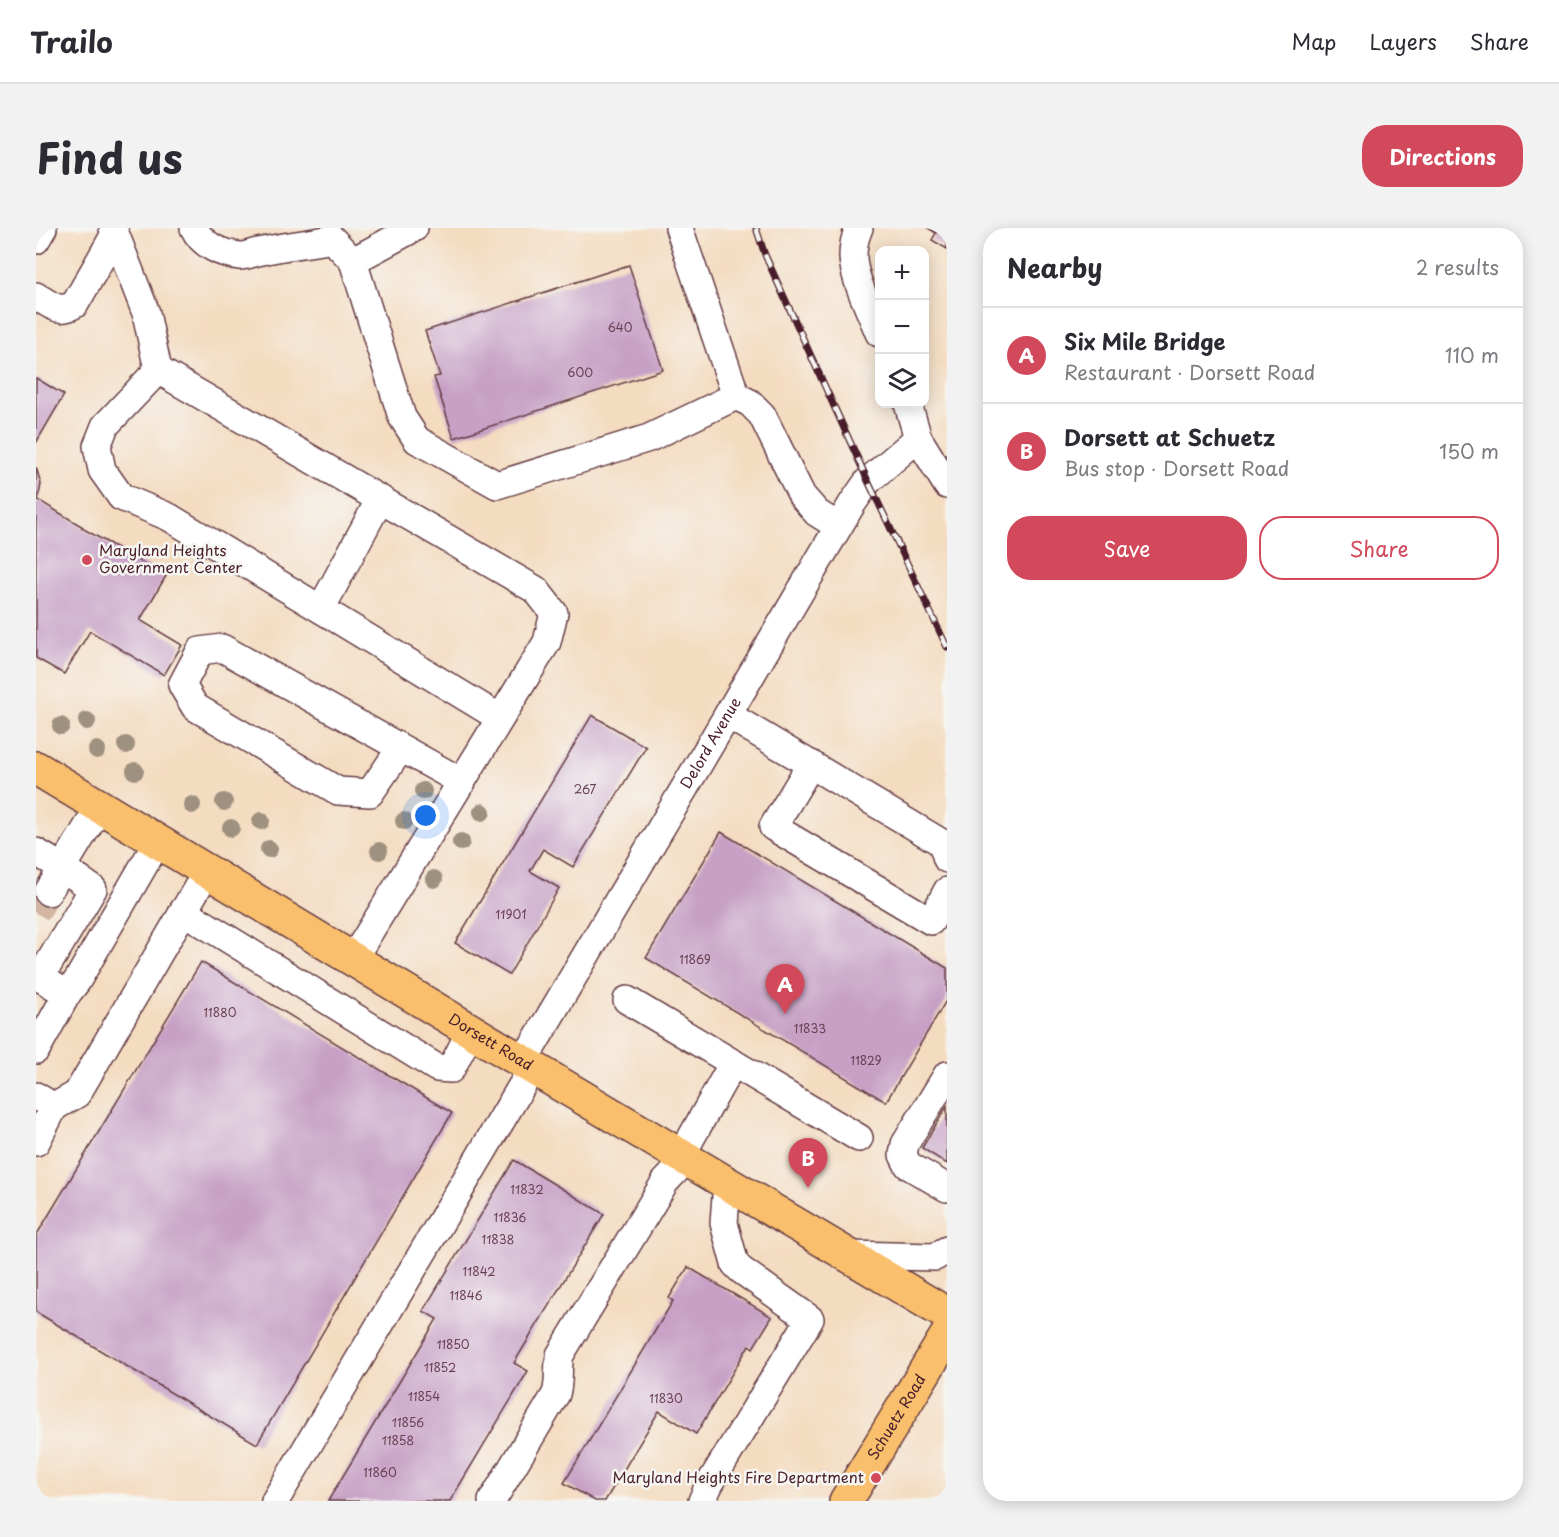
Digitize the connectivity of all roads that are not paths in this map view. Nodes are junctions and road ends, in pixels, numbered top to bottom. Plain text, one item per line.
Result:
1 (43, 228) edge
2 (194, 228) edge
3 (414, 228) edge
4 (679, 228) edge
5 (859, 228) edge
6 (114, 231) edge
7 (36, 240) edge
8 (352, 261) junction
9 (36, 296) edge
10 (875, 323) edge
11 (158, 370) junction
12 (736, 396) junction
13 (909, 408) edge
14 (918, 438) junction
15 (947, 485) edge
16 (380, 499) junction
17 (838, 526) junction
18 (321, 609) junction
19 (728, 715) junction
20 (500, 718) junction
21 (401, 748) junction
22 (811, 764) junction
23 (36, 768) edge
24 (462, 782) junction
25 (100, 806) junction
26 (158, 842) junction
27 (36, 852) edge
28 (947, 859) edge
29 (63, 868) junction
30 (207, 871) junction
31 (947, 891) edge
32 (48, 892) tunnel mouth
33 (183, 911) junction
34 (353, 959) junction
35 (38, 976) edge
36 (67, 994) junction
37 (627, 1000) dead end
38 (471, 1030) junction
39 (36, 1050) edge
40 (733, 1064) junction
41 (528, 1065) junction
42 (947, 1075) edge
43 (45, 1101) edge
44 (859, 1138) dead end
45 (36, 1142) edge
46 (684, 1157) junction
47 (727, 1183) junction
48 (947, 1188) edge
49 (947, 1251) edge
50 (848, 1255) junction
51 (947, 1314) edge
52 (947, 1335) edge
53 (275, 1501) edge
54 (492, 1501) edge
55 (702, 1501) edge
56 (846, 1501) edge

1 - 7 street
2 - 8 street
3 - 8 street
4 - 12 street
5 - 10 street
6 - 9 street
6 - 11 street
8 - 12 street
11 - 16 street
11 - 18 street
12 - 17 street
13 - 14 street
14 - 15 street
14 - 17 street, Delord Avenue
16 - 18 street
16 - 20 street
17 - 19 street, Delord Avenue
18 - 20 street
19 - 22 street
19 - 41 street, Delord Avenue
20 - 24 street
21 - 21 street
21 - 24 street
22 - 28 street
22 - 31 street
23 - 25 main road, Dorsett Road
24 - 34 street
25 - 26 main road, Dorsett Road
25 - 29 street
26 - 30 main road, Dorsett Road
26 - 36 street
27 - 29 street
29 - 32 street
29 - 35 street
30 - 33 street
30 - 34 main road, Dorsett Road
33 - 38 street
33 - 43 street
34 - 38 main road, Dorsett Road
35 - 36 street
36 - 39 street
37 - 40 street
38 - 41 main road, Dorsett Road
40 - 44 street
40 - 46 street
41 - 46 main road, Dorsett Road
41 - 53 street, Delord Avenue
42 - 48 street
43 - 45 street
46 - 47 main road, Dorsett Road
46 - 54 street
47 - 50 main road, Dorsett Road
47 - 55 street
49 - 50 street
50 - 51 main road, Dorsett Road
52 - 56 main road, Schuetz Road

